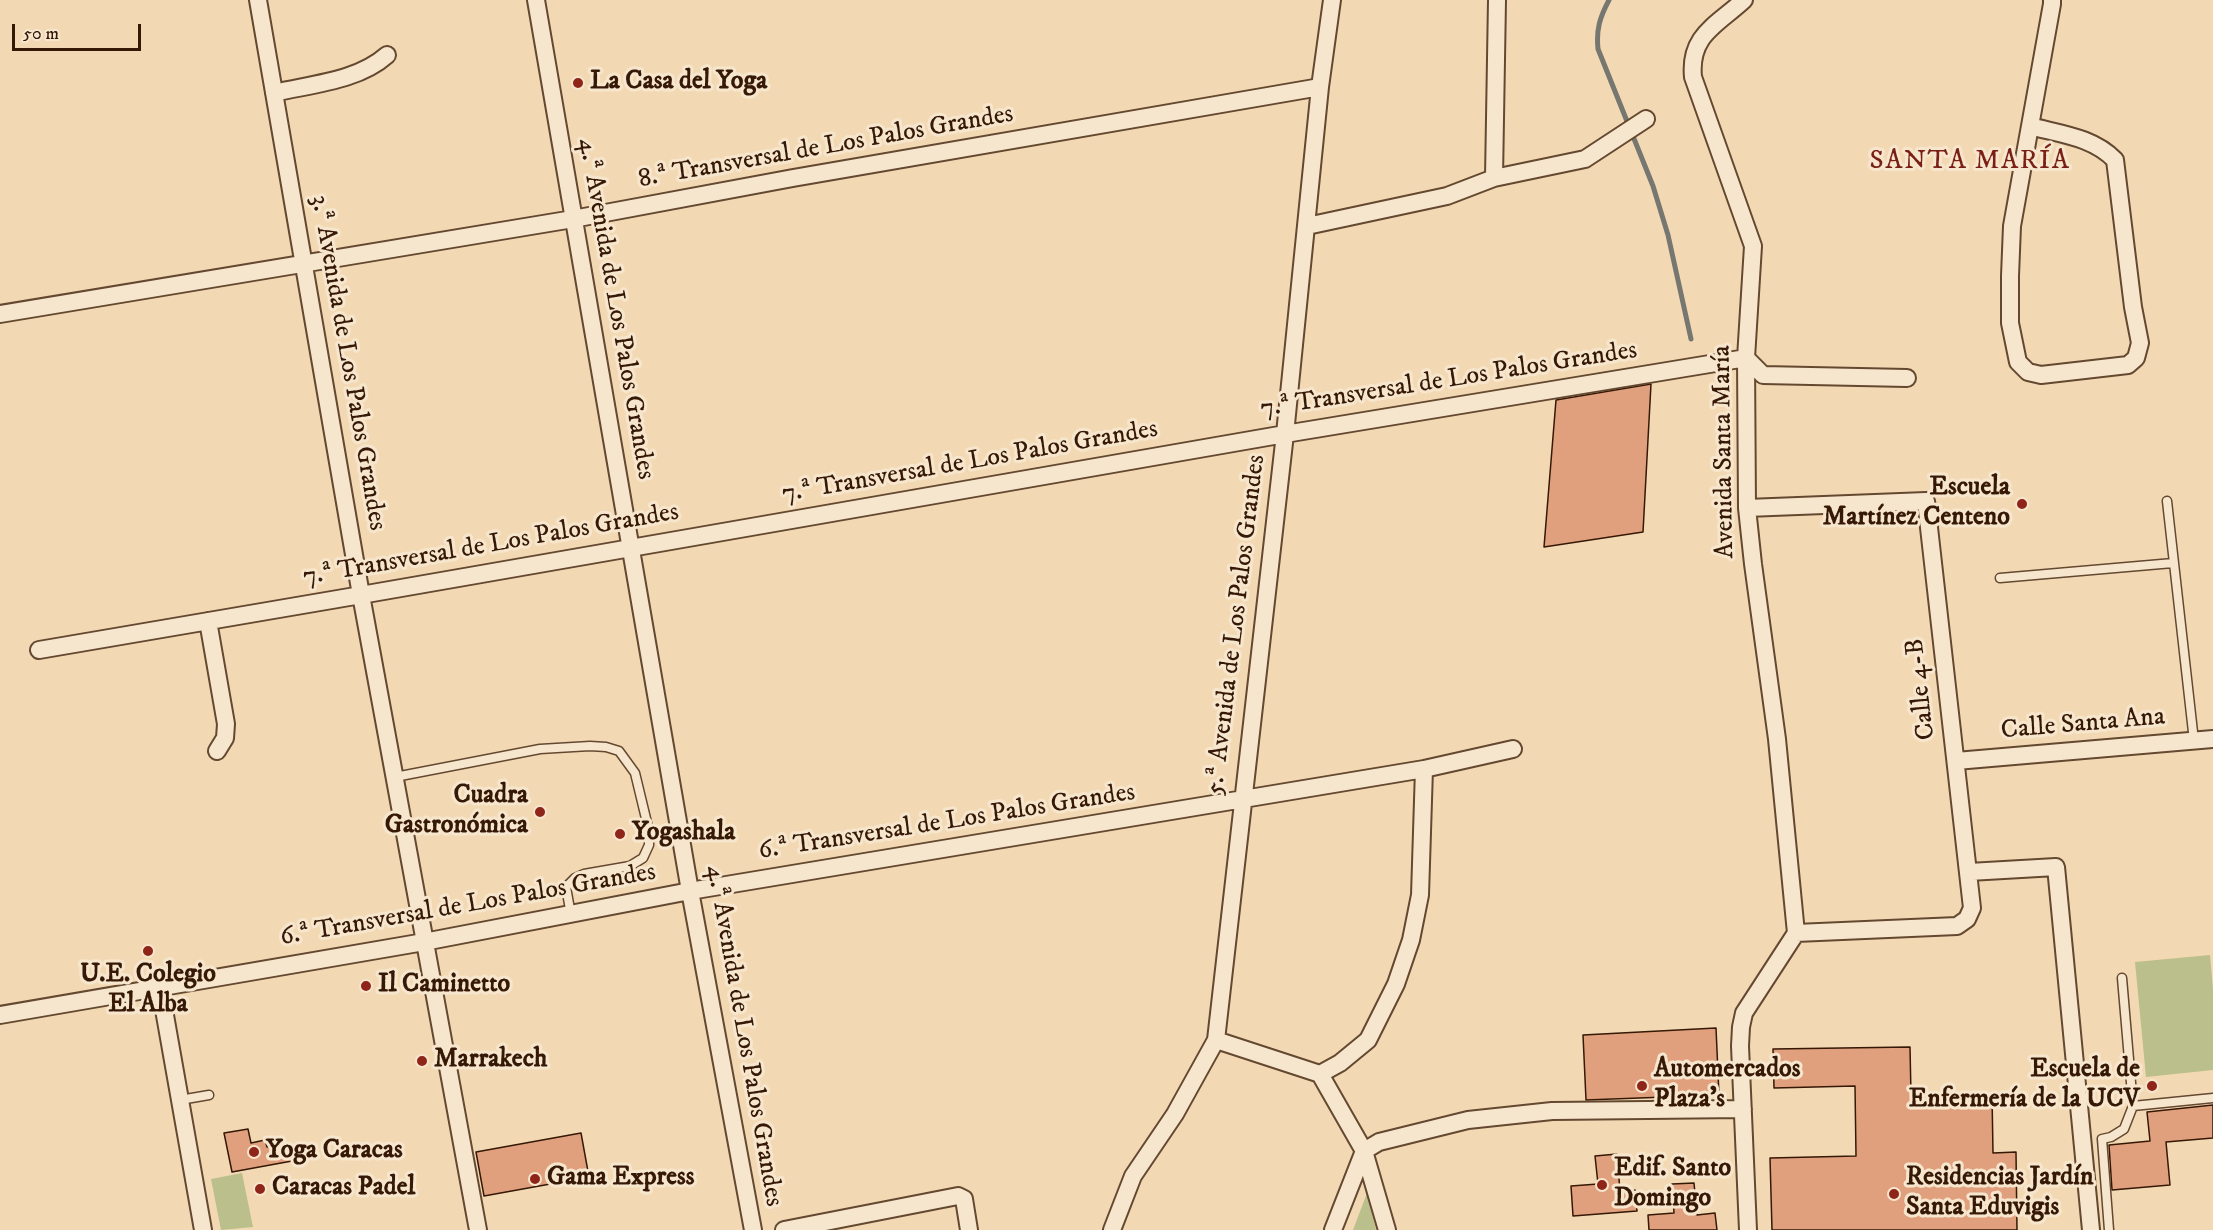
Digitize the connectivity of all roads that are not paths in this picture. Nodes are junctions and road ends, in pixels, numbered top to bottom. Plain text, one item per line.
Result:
1 (258, 0) edge
2 (536, 0) edge
3 (1332, 0) edge
4 (1497, 0) edge
5 (1744, 0) edge
6 (2052, 0) edge
7 (387, 55) dead end
8 (1320, 87) junction
9 (274, 93) junction
10 (1646, 119) dead end
11 (2030, 126) junction
12 (1494, 178) junction
13 (573, 219) junction
14 (1307, 226) junction
15 (305, 265) junction
16 (0, 314) edge
17 (1746, 358) junction
18 (1907, 378) dead end
19 (1285, 434) junction
20 (2167, 501) dead end
21 (1747, 508) junction
22 (631, 548) junction
23 (2173, 563) junction
24 (2000, 578) dead end
25 (361, 595) junction
26 (208, 621) junction
27 (39, 650) dead end
28 (2213, 739) edge
29 (2194, 741) junction
30 (1513, 749) dead end
31 (217, 751) dead end
32 (1956, 761) junction
33 (1424, 769) junction
34 (395, 777) junction
35 (1243, 800) junction
36 (1969, 872) junction
37 (690, 891) junction
38 (571, 915) junction
39 (1796, 933) junction
40 (424, 942) junction
41 (2122, 978) dead end
42 (160, 987) junction
43 (0, 1015) edge
44 (1216, 1040) junction
45 (1320, 1074) junction
46 (209, 1095) dead end
47 (2213, 1098) edge
48 (180, 1100) junction
49 (2133, 1106) junction
50 (1743, 1109) junction
51 (1364, 1151) junction
52 (203, 1230) edge
53 (478, 1230) edge
54 (753, 1230) edge
55 (784, 1230) edge
56 (969, 1230) edge
57 (1112, 1230) edge
58 (1333, 1230) edge
59 (1387, 1230) edge
60 (1749, 1230) edge
61 (2091, 1230) edge
62 (2109, 1230) edge

1 - 9 street, 3.ª Avenida de Los Palos Grandes
2 - 13 street, 4.ª Avenida de Los Palos Grandes
3 - 8 street, 5.ª Avenida de Los Palos Grandes
4 - 12 street
5 - 17 street, Avenida Santa María
6 - 11 street
7 - 9 street
8 - 13 street, 8.ª Transversal de Los Palos Grandes
8 - 14 street, 5.ª Avenida de Los Palos Grandes
9 - 15 street, 3.ª Avenida de Los Palos Grandes
10 - 12 street
11 - 11 street
12 - 14 street
13 - 15 street, 8.ª Transversal de Los Palos Grandes
13 - 22 street, 4.ª Avenida de Los Palos Grandes
14 - 19 street, 5.ª Avenida de Los Palos Grandes
15 - 16 street, 8.ª Transversal de Los Palos Grandes
15 - 25 street, 3.ª Avenida de Los Palos Grandes
17 - 18 street
17 - 19 street, 7.ª Transversal de Los Palos Grandes
17 - 21 street, Avenida Santa María
19 - 22 street, 7.ª Transversal de Los Palos Grandes
19 - 35 street, 5.ª Avenida de Los Palos Grandes
20 - 23 lane
21 - 32 street, Calle 4-B
21 - 39 street, Avenida Santa María
22 - 25 street, 7.ª Transversal de Los Palos Grandes
22 - 37 street, 4.ª Avenida de Los Palos Grandes
23 - 24 lane
23 - 29 lane
25 - 26 street, 7.ª Transversal de Los Palos Grandes
25 - 34 street, 3.ª Avenida de Los Palos Grandes
26 - 27 street, 7.ª Transversal de Los Palos Grandes
26 - 31 street
28 - 29 street, Calle Santa Ana
29 - 32 street, Calle Santa Ana
30 - 33 street, 6.ª Transversal de Los Palos Grandes
32 - 36 street, Calle 4-B
33 - 35 street, 6.ª Transversal de Los Palos Grandes
33 - 45 street
34 - 38 lane
34 - 40 street, 3.ª Avenida de Los Palos Grandes
35 - 37 street, 6.ª Transversal de Los Palos Grandes
35 - 44 street, 5.ª Avenida de Los Palos Grandes
36 - 39 street, Calle 4-B
36 - 61 street
37 - 38 street, 6.ª Transversal de Los Palos Grandes
37 - 54 street, 4.ª Avenida de Los Palos Grandes
38 - 40 street, 6.ª Transversal de Los Palos Grandes
39 - 50 street
40 - 42 street, 6.ª Transversal de Los Palos Grandes
40 - 53 street, 3.ª Avenida de Los Palos Grandes
41 - 49 lane
42 - 43 street, 6.ª Transversal de Los Palos Grandes
42 - 48 street
44 - 45 street
44 - 57 street, 5.ª Avenida de Los Palos Grandes
45 - 51 street
46 - 48 lane
47 - 49 lane
48 - 52 street
49 - 62 lane
50 - 51 street
50 - 60 street
51 - 58 street
51 - 59 street
55 - 56 street

